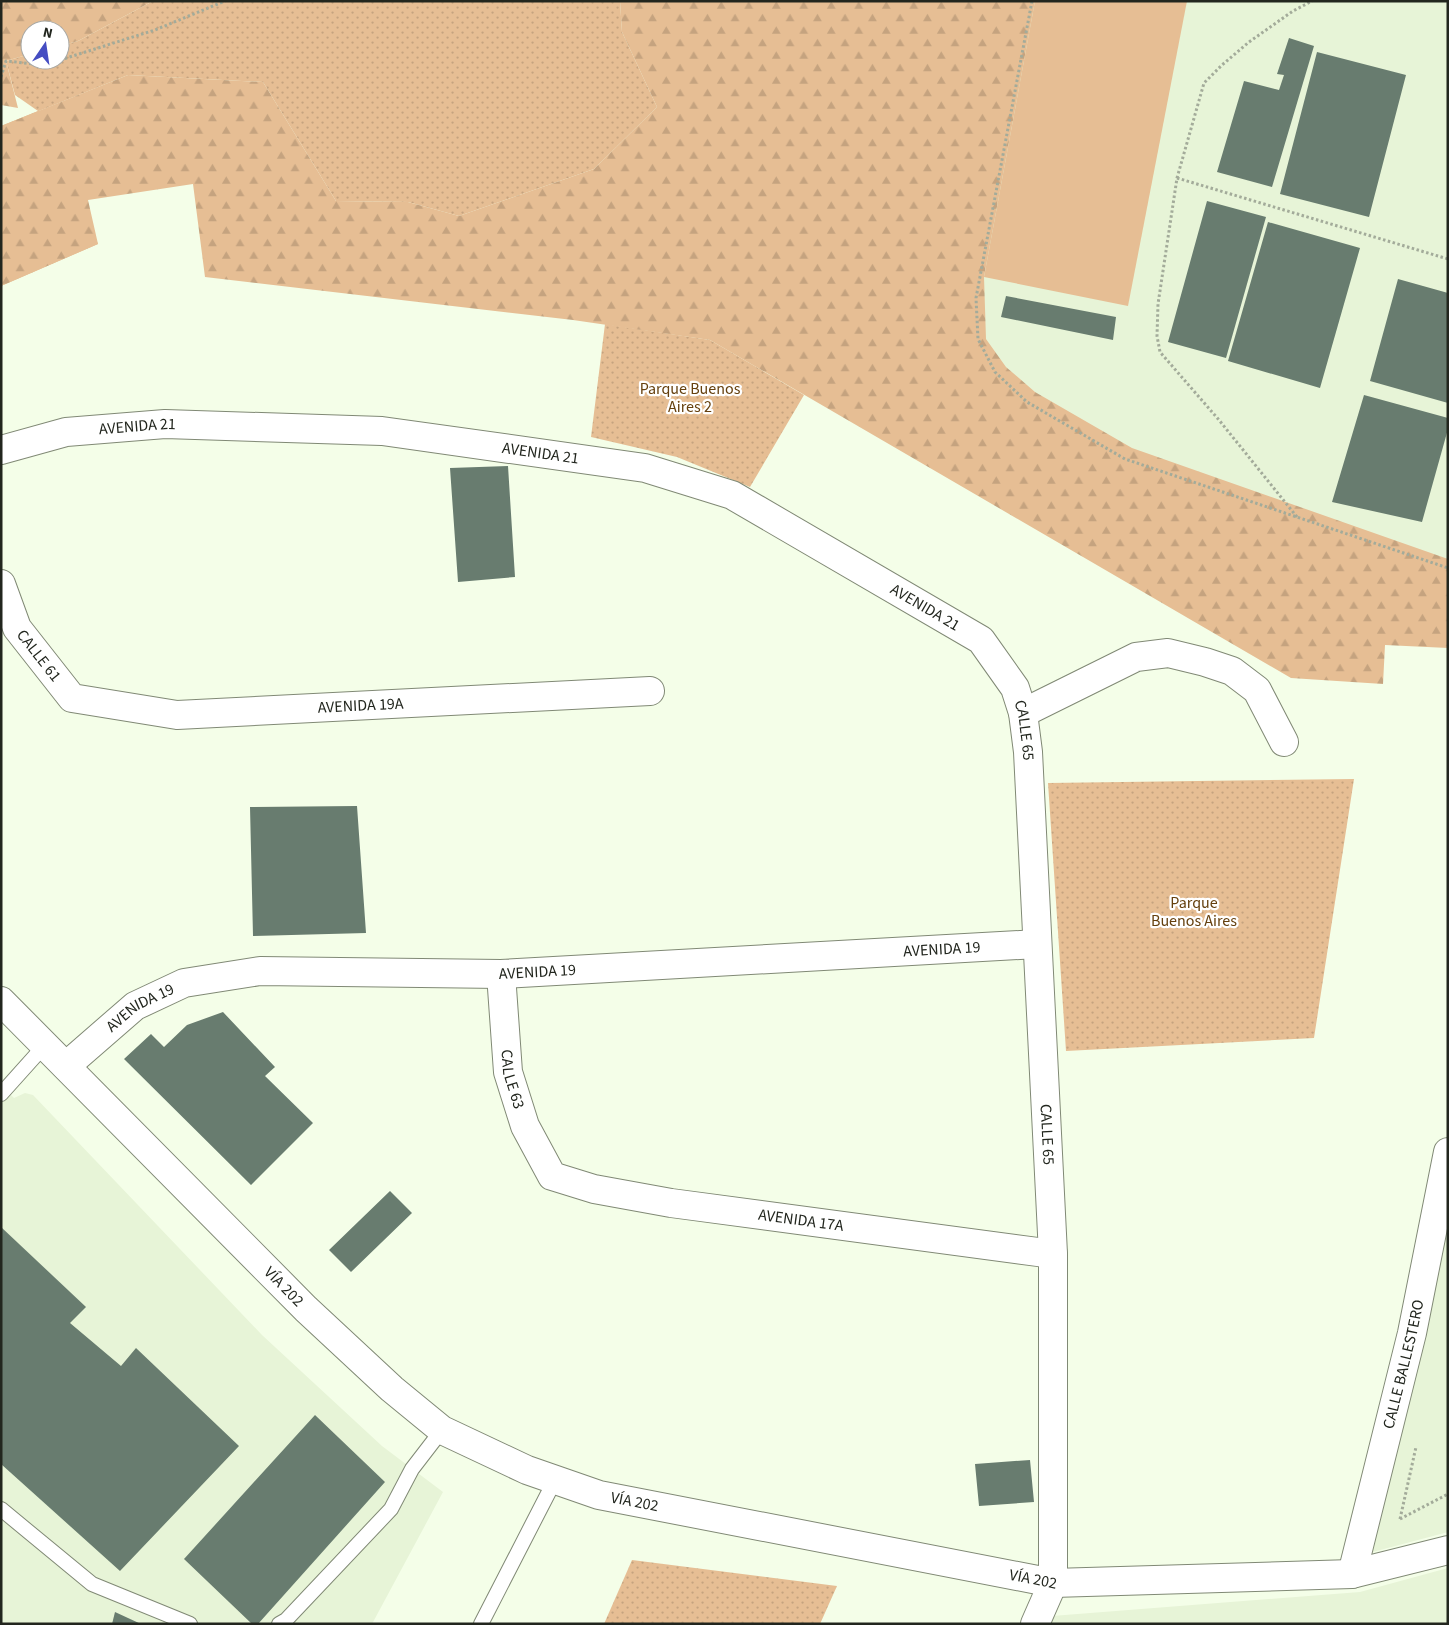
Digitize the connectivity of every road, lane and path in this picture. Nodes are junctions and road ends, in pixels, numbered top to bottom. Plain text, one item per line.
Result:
1 (225, 1) edge
2 (1032, 1) edge
3 (1312, 1) edge
4 (70, 57) edge
5 (20, 62) edge
6 (1, 76) edge
7 (1177, 178) junction
8 (1448, 259) edge
9 (1, 450) edge
10 (1298, 518) junction
11 (1448, 568) edge
12 (1, 584) edge
13 (650, 691) dead end
14 (72, 698) joint
15 (1019, 700) junction
16 (1284, 742) dead end
17 (1037, 944) junction
18 (501, 974) junction
19 (1, 1000) edge
20 (45, 1045) junction
21 (66, 1066) junction
22 (1, 1094) edge
23 (1448, 1152) edge
24 (552, 1176) joint
25 (1053, 1254) junction
26 (442, 1430) junction
27 (556, 1480) junction
28 (1448, 1494) edge
29 (1, 1509) edge
30 (1400, 1519) dead end
31 (1448, 1550) edge
32 (1352, 1574) junction
33 (1053, 1583) junction
34 (190, 1624) edge
35 (279, 1624) edge
36 (481, 1624) edge
37 (1035, 1624) edge

1 - 4 path
2 - 10 path
3 - 7 path
5 - 6 path
7 - 8 path
7 - 10 path
9 - 15 street, AVENIDA 21
10 - 11 path
12 - 14 street, CALLE 61
13 - 14 street, AVENIDA 19A
15 - 16 street
15 - 17 street, CALLE 65
17 - 18 street, AVENIDA 19
17 - 25 street, CALLE 65
18 - 21 street, AVENIDA 19
18 - 24 street, CALLE 63
19 - 20 street, VÍA 202
20 - 21 street, VÍA 202
20 - 22 lane
21 - 26 street, VÍA 202
23 - 32 street, CALLE BALLESTERO
24 - 25 street, AVENIDA 17A
25 - 33 street, CALLE 65
26 - 27 street, VÍA 202
26 - 35 lane
27 - 33 street, VÍA 202
27 - 36 lane
28 - 30 path
29 - 34 lane
31 - 32 street, VÍA 202
32 - 33 street, VÍA 202
33 - 37 street

